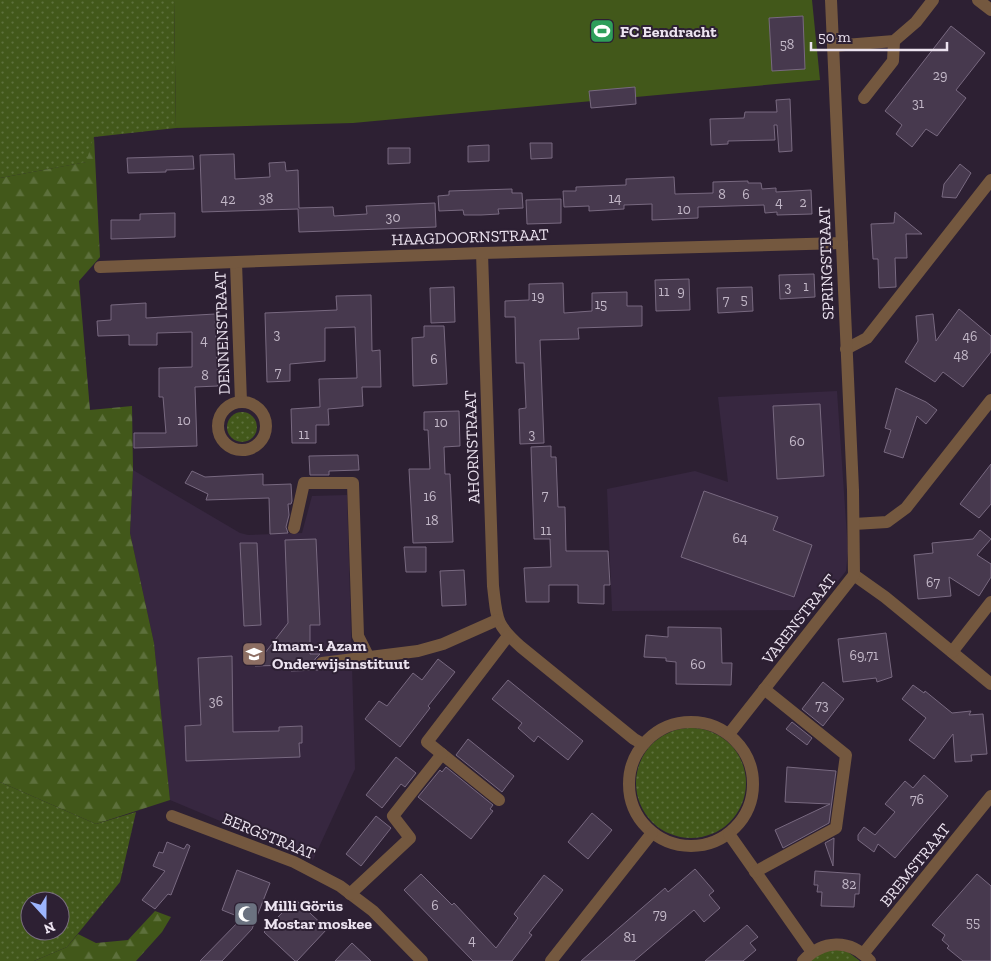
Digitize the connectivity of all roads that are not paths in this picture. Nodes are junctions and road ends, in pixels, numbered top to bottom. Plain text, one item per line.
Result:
1 (831, 0) edge
2 (933, 0) edge
3 (978, 0) edge
4 (991, 10) edge
5 (894, 41) junction
6 (833, 46) junction
7 (864, 98) dead end
8 (991, 180) edge
9 (842, 243) junction
10 (482, 252) junction
11 (236, 263) junction
12 (100, 268) dead end
13 (846, 349) junction
14 (991, 400) edge
15 (241, 402) dead end
16 (854, 524) junction
17 (294, 528) dead end
18 (854, 575) junction
19 (991, 602) edge
20 (497, 620) junction
21 (508, 636) junction
22 (952, 652) junction
23 (369, 658) junction
24 (322, 663) dead end
25 (991, 684) edge
26 (764, 689) junction
27 (729, 734) junction
28 (643, 744) junction
29 (442, 754) junction
30 (991, 796) edge
31 (499, 800) dead end
32 (172, 816) dead end
33 (652, 833) junction
34 (729, 834) junction
35 (754, 872) junction
36 (350, 894) junction
37 (807, 956) edge
38 (866, 957) edge
39 (422, 961) edge
40 (551, 961) edge

1 - 6 street, SPRINGSTRAAT
2 - 5 street
3 - 4 street
5 - 6 street
5 - 7 street
6 - 9 street, SPRINGSTRAAT
8 - 13 street
9 - 10 street, HAAGDOORNSTRAAT
9 - 13 street, SPRINGSTRAAT
10 - 11 street, HAAGDOORNSTRAAT
10 - 20 street, AHORNSTRAAT
11 - 12 street, HAAGDOORNSTRAAT
11 - 15 street, DENNENSTRAAT
13 - 16 street, SPRINGSTRAAT
14 - 16 street
16 - 18 street, VARENSTRAAT
17 - 23 street
18 - 22 street
18 - 26 street, VARENSTRAAT
19 - 22 street
20 - 21 street, AHORNSTRAAT
20 - 23 street
21 - 28 street, AHORNSTRAAT
21 - 29 street
22 - 25 street
23 - 24 street
26 - 27 street, VARENSTRAAT
26 - 35 street
27 - 28 street
27 - 34 street
28 - 33 street
29 - 31 street
29 - 36 street
30 - 38 street, BREMSTRAAT
32 - 36 street, BERGSTRAAT
33 - 34 street
33 - 40 street
34 - 35 street
35 - 37 street
36 - 39 street, BERGSTRAAT
37 - 38 street

